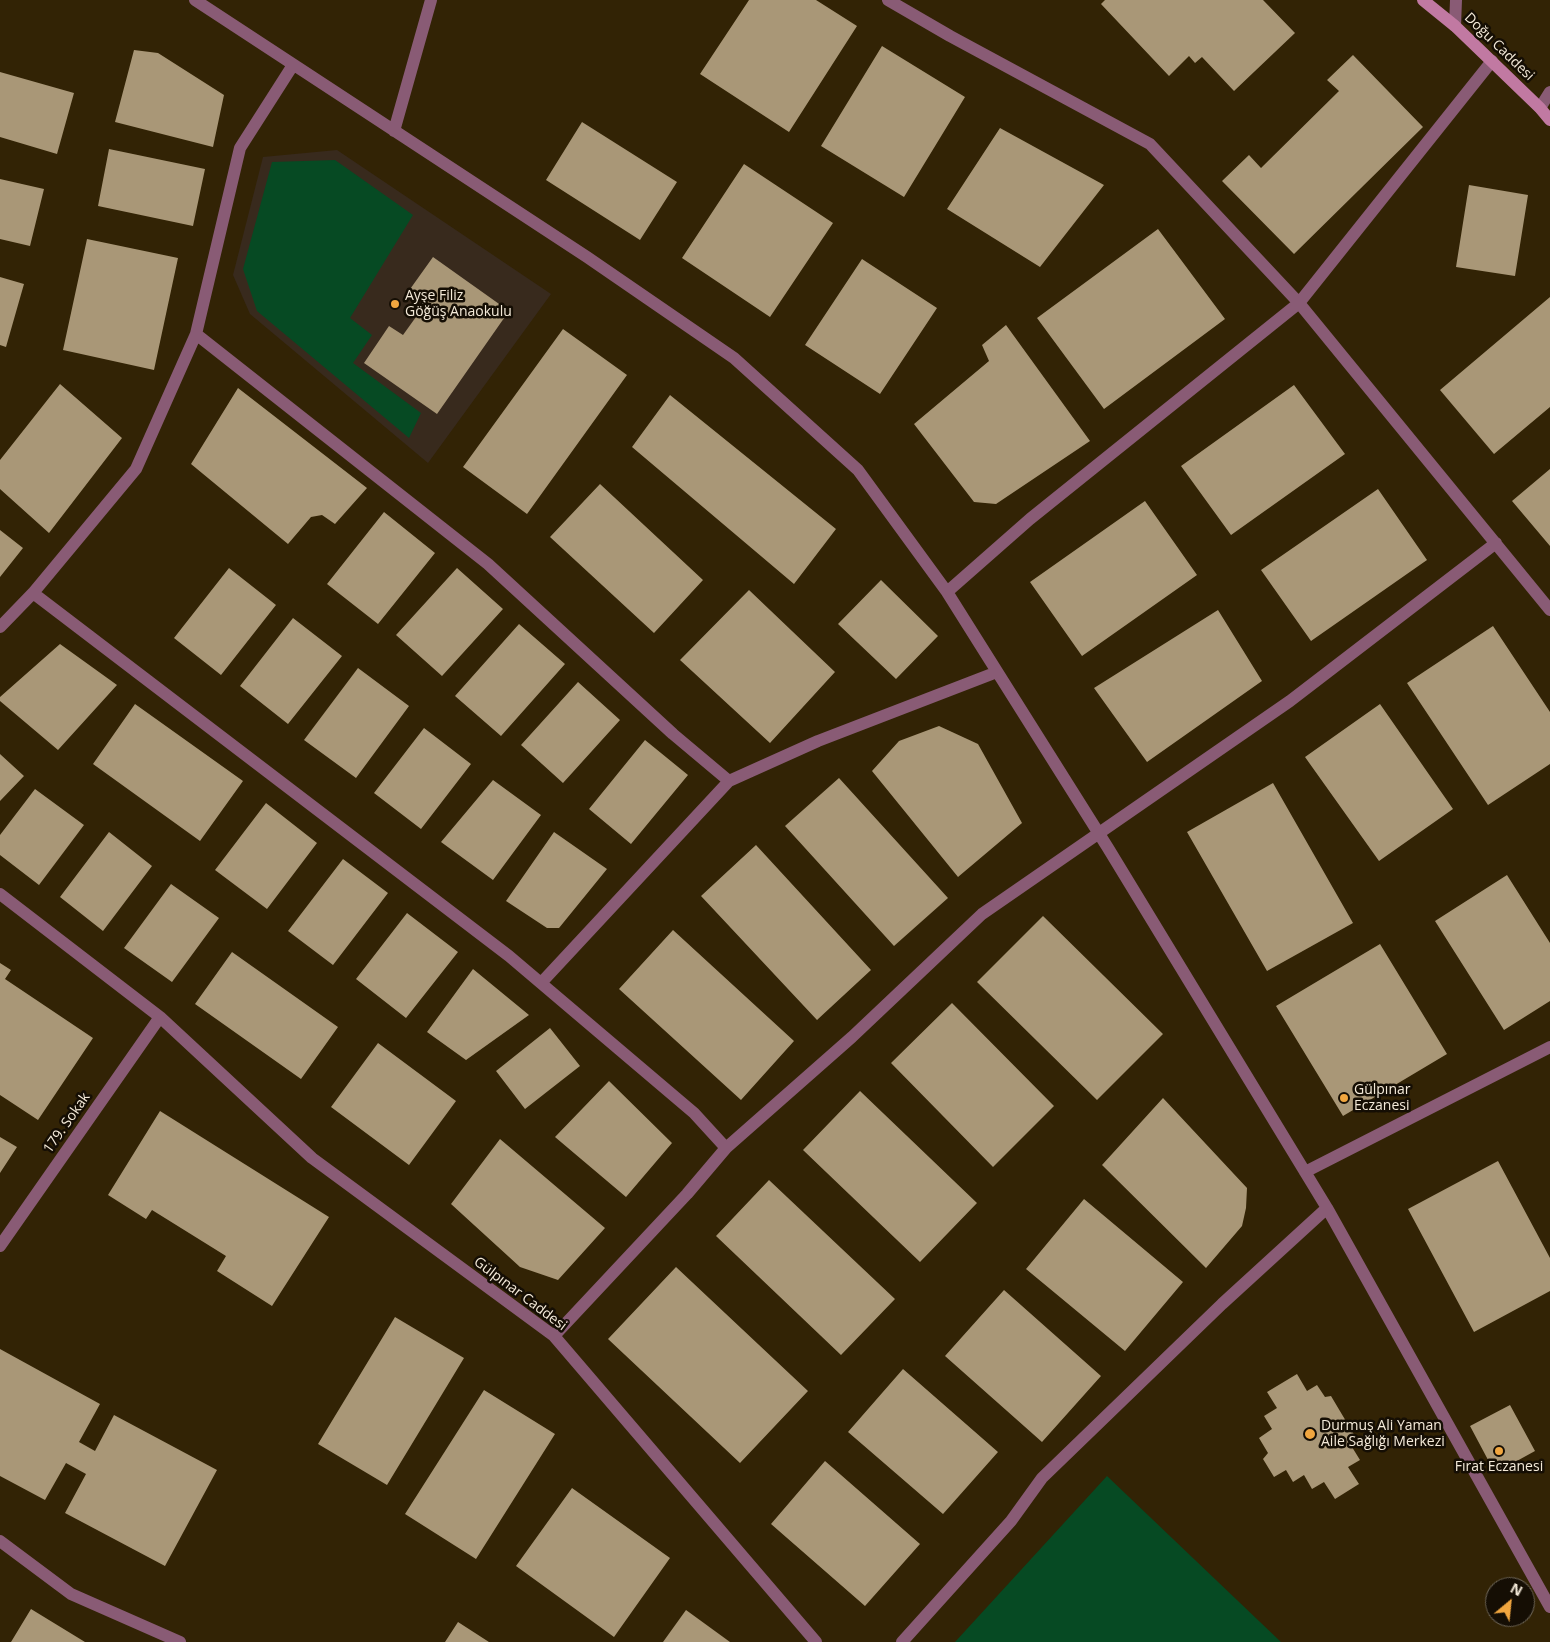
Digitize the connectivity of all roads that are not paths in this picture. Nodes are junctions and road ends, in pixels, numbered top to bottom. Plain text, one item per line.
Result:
1 (195, 0) edge
2 (431, 0) edge
3 (888, 0) edge
4 (1422, 0) edge
5 (1456, 0) edge
6 (1455, 26) junction
7 (1492, 61) junction
8 (293, 66) junction
9 (1550, 92) edge
10 (1540, 108) junction
11 (1550, 120) edge
12 (394, 131) junction
13 (1299, 304) junction
14 (196, 334) junction
15 (1496, 543) junction
16 (947, 592) junction
17 (33, 593) junction
18 (1550, 610) edge
19 (0, 627) edge
20 (997, 672) junction
21 (728, 781) junction
22 (1098, 833) junction
23 (0, 894) edge
24 (541, 983) junction
25 (160, 1017) junction
26 (1550, 1047) edge
27 (726, 1148) junction
28 (1305, 1172) junction
29 (1327, 1208) junction
30 (0, 1246) edge
31 (554, 1336) junction
32 (0, 1541) edge
33 (1550, 1607) edge
34 (180, 1642) edge
35 (816, 1642) edge
36 (902, 1642) edge

1 - 8 street
2 - 12 street
3 - 13 street
4 - 6 street, Doğu Caddesi
5 - 6 street
6 - 7 street, Doğu Caddesi
7 - 10 street, Doğu Caddesi
7 - 13 street
8 - 12 street
8 - 14 street
9 - 10 street
10 - 11 street, Doğu Caddesi
12 - 16 street
13 - 15 street
13 - 16 street
14 - 17 street
14 - 21 street
15 - 18 street
15 - 22 street
16 - 20 street
17 - 19 street
17 - 24 street
20 - 21 street
20 - 22 street
21 - 24 street
22 - 27 street
22 - 28 street
23 - 25 street, Gülpınar Caddesi
24 - 27 street
25 - 30 street, 179. Sokak
25 - 31 street, Gülpınar Caddesi
26 - 28 street
27 - 31 street
28 - 29 street
29 - 33 street
29 - 36 street
31 - 35 street, Gülpınar Caddesi
32 - 34 street

